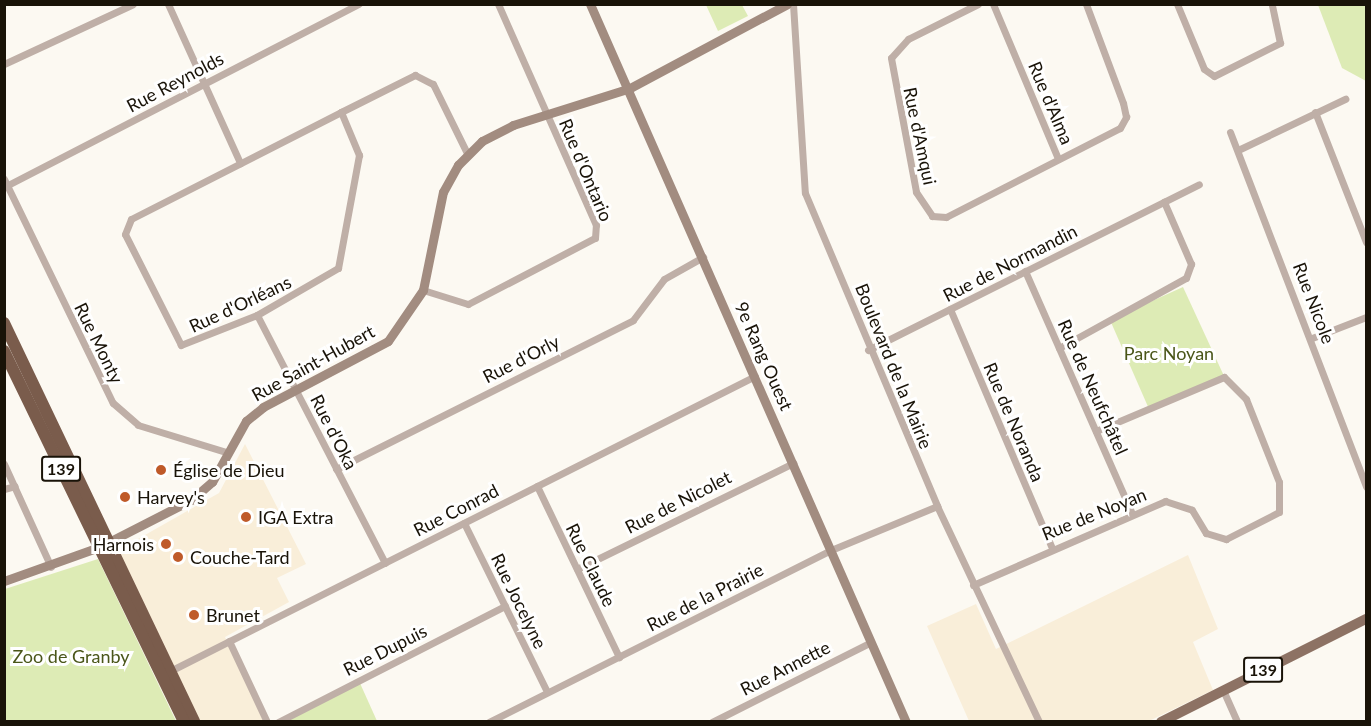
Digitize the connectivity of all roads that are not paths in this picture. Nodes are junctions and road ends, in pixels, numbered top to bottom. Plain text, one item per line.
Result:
1 (133, 4) edge
2 (168, 4) edge
3 (359, 4) edge
4 (498, 4) edge
5 (590, 4) edge
6 (787, 4) edge
7 (793, 4) edge
8 (978, 4) edge
9 (993, 4) edge
10 (1086, 4) edge
11 (1177, 4) edge
12 (1272, 4) edge
13 (4, 64) edge
14 (204, 84) junction
15 (630, 88) junction
16 (1345, 99) dead end
17 (341, 112) junction
18 (1316, 112) junction
19 (547, 115) junction
20 (1230, 132) dead end
21 (1238, 150) junction
22 (467, 153) junction
23 (1058, 159) junction
24 (240, 163) junction
25 (5, 184) edge
26 (1199, 184) dead end
27 (1164, 202) junction
28 (1366, 242) edge
29 (703, 257) junction
30 (1026, 272) junction
31 (423, 290) junction
32 (950, 309) junction
33 (257, 315) junction
34 (1366, 317) edge
35 (4, 322) edge
36 (1312, 338) junction
37 (1059, 348) junction
38 (868, 350) junction
39 (4, 351) edge
40 (755, 376) junction
41 (295, 389) junction
42 (1096, 432) junction
43 (229, 453) junction
44 (793, 463) junction
45 (4, 464) edge
46 (336, 468) junction
47 (15, 486) junction
48 (537, 486) junction
49 (1366, 487) edge
50 (4, 489) edge
51 (937, 506) junction
52 (1132, 514) junction
53 (464, 523) junction
54 (104, 545) junction
55 (1051, 546) junction
56 (831, 550) junction
57 (384, 563) junction
58 (51, 567) junction
59 (577, 569) junction
60 (4, 581) edge
61 (973, 585) junction
62 (505, 606) junction
63 (1366, 619) edge
64 (229, 641) junction
65 (871, 642) junction
66 (619, 657) junction
67 (170, 671) junction
68 (1223, 690) junction
69 (547, 693) junction
70 (184, 722) edge
71 (194, 722) edge
72 (267, 722) edge
73 (278, 722) edge
74 (489, 722) edge
75 (712, 722) edge
76 (906, 722) edge
77 (1039, 722) edge
78 (1161, 722) edge
79 (1237, 722) edge

1 - 13 street
2 - 14 street
3 - 14 street, Rue Reynolds
4 - 19 street, Rue d'Ontario
5 - 15 street, 9e Rang Ouest
6 - 15 street, Rue Saint-Hubert
7 - 38 street, Boulevard de la Mairie
8 - 23 street, Rue d'Amqui
9 - 23 street, Rue d'Alma
10 - 23 street, Rue d'Alma
11 - 12 street
14 - 24 street
14 - 25 street, Rue Reynolds
15 - 19 street, Rue Saint-Hubert
15 - 29 street, 9e Rang Ouest
16 - 18 street
17 - 22 street, Rue d'Orléans
17 - 24 street, Rue d'Orléans
17 - 33 street, Rue d'Orléans
18 - 21 street
18 - 28 street
19 - 22 street, Rue Saint-Hubert
19 - 31 street, Rue d'Ontario
20 - 21 street, Rue Nicole
21 - 36 street, Rue Nicole
22 - 31 street, Rue Saint-Hubert
24 - 33 street, Rue d'Orléans
25 - 43 street, Rue Monty
26 - 27 street, Rue de Normandin
27 - 30 street, Rue de Normandin
27 - 37 street
29 - 40 street, 9e Rang Ouest
29 - 46 street, Rue d'Orly
30 - 32 street, Rue de Normandin
30 - 37 street, Rue de Neufchâtel
31 - 41 street, Rue Saint-Hubert
32 - 38 street, Rue de Normandin
32 - 55 street, Rue de Noranda
33 - 41 street, Rue d'Oka
34 - 36 street
35 - 54 highway, 139
36 - 49 street, Rue Nicole
37 - 42 street, Rue de Neufchâtel
38 - 51 street, Boulevard de la Mairie
39 - 54 highway, 139
40 - 44 street, 9e Rang Ouest
40 - 48 street, Rue Conrad
41 - 43 street, Rue Saint-Hubert
41 - 46 street, Rue d'Oka
42 - 52 street, Rue de Neufchâtel
42 - 52 street, Rue de Noyan
43 - 54 street, Rue Saint-Hubert
44 - 56 street, 9e Rang Ouest
44 - 59 street, Rue de Nicolet
45 - 47 street
46 - 57 street, Rue d'Oka
47 - 50 street
47 - 58 street
48 - 53 street, Rue Conrad
48 - 59 street, Rue Claude
51 - 56 street, Rue de la Prairie
51 - 61 street, Boulevard de la Mairie
52 - 55 street, Rue de Noyan
53 - 57 street, Rue Conrad
53 - 62 street, Rue Jocelyne
54 - 58 street, Rue Saint-Hubert
54 - 67 highway, 139
54 - 70 highway, 139
55 - 61 street, Rue de Noyan
56 - 65 street, 9e Rang Ouest
56 - 66 street, Rue de la Prairie
57 - 64 street, Rue Conrad
58 - 60 street, Rue Saint-Hubert
59 - 66 street, Rue Claude
61 - 77 street, Boulevard de la Mairie
62 - 69 street, Rue Jocelyne
62 - 73 street, Rue Dupuis
63 - 68 main road, 139
64 - 67 street, Rue Conrad
64 - 72 street
65 - 75 street, Rue Annette
65 - 76 street, 9e Rang Ouest
66 - 69 street, Rue de la Prairie
67 - 71 highway, 139
68 - 78 main road, 139
68 - 79 street
69 - 74 street, Rue de la Prairie

